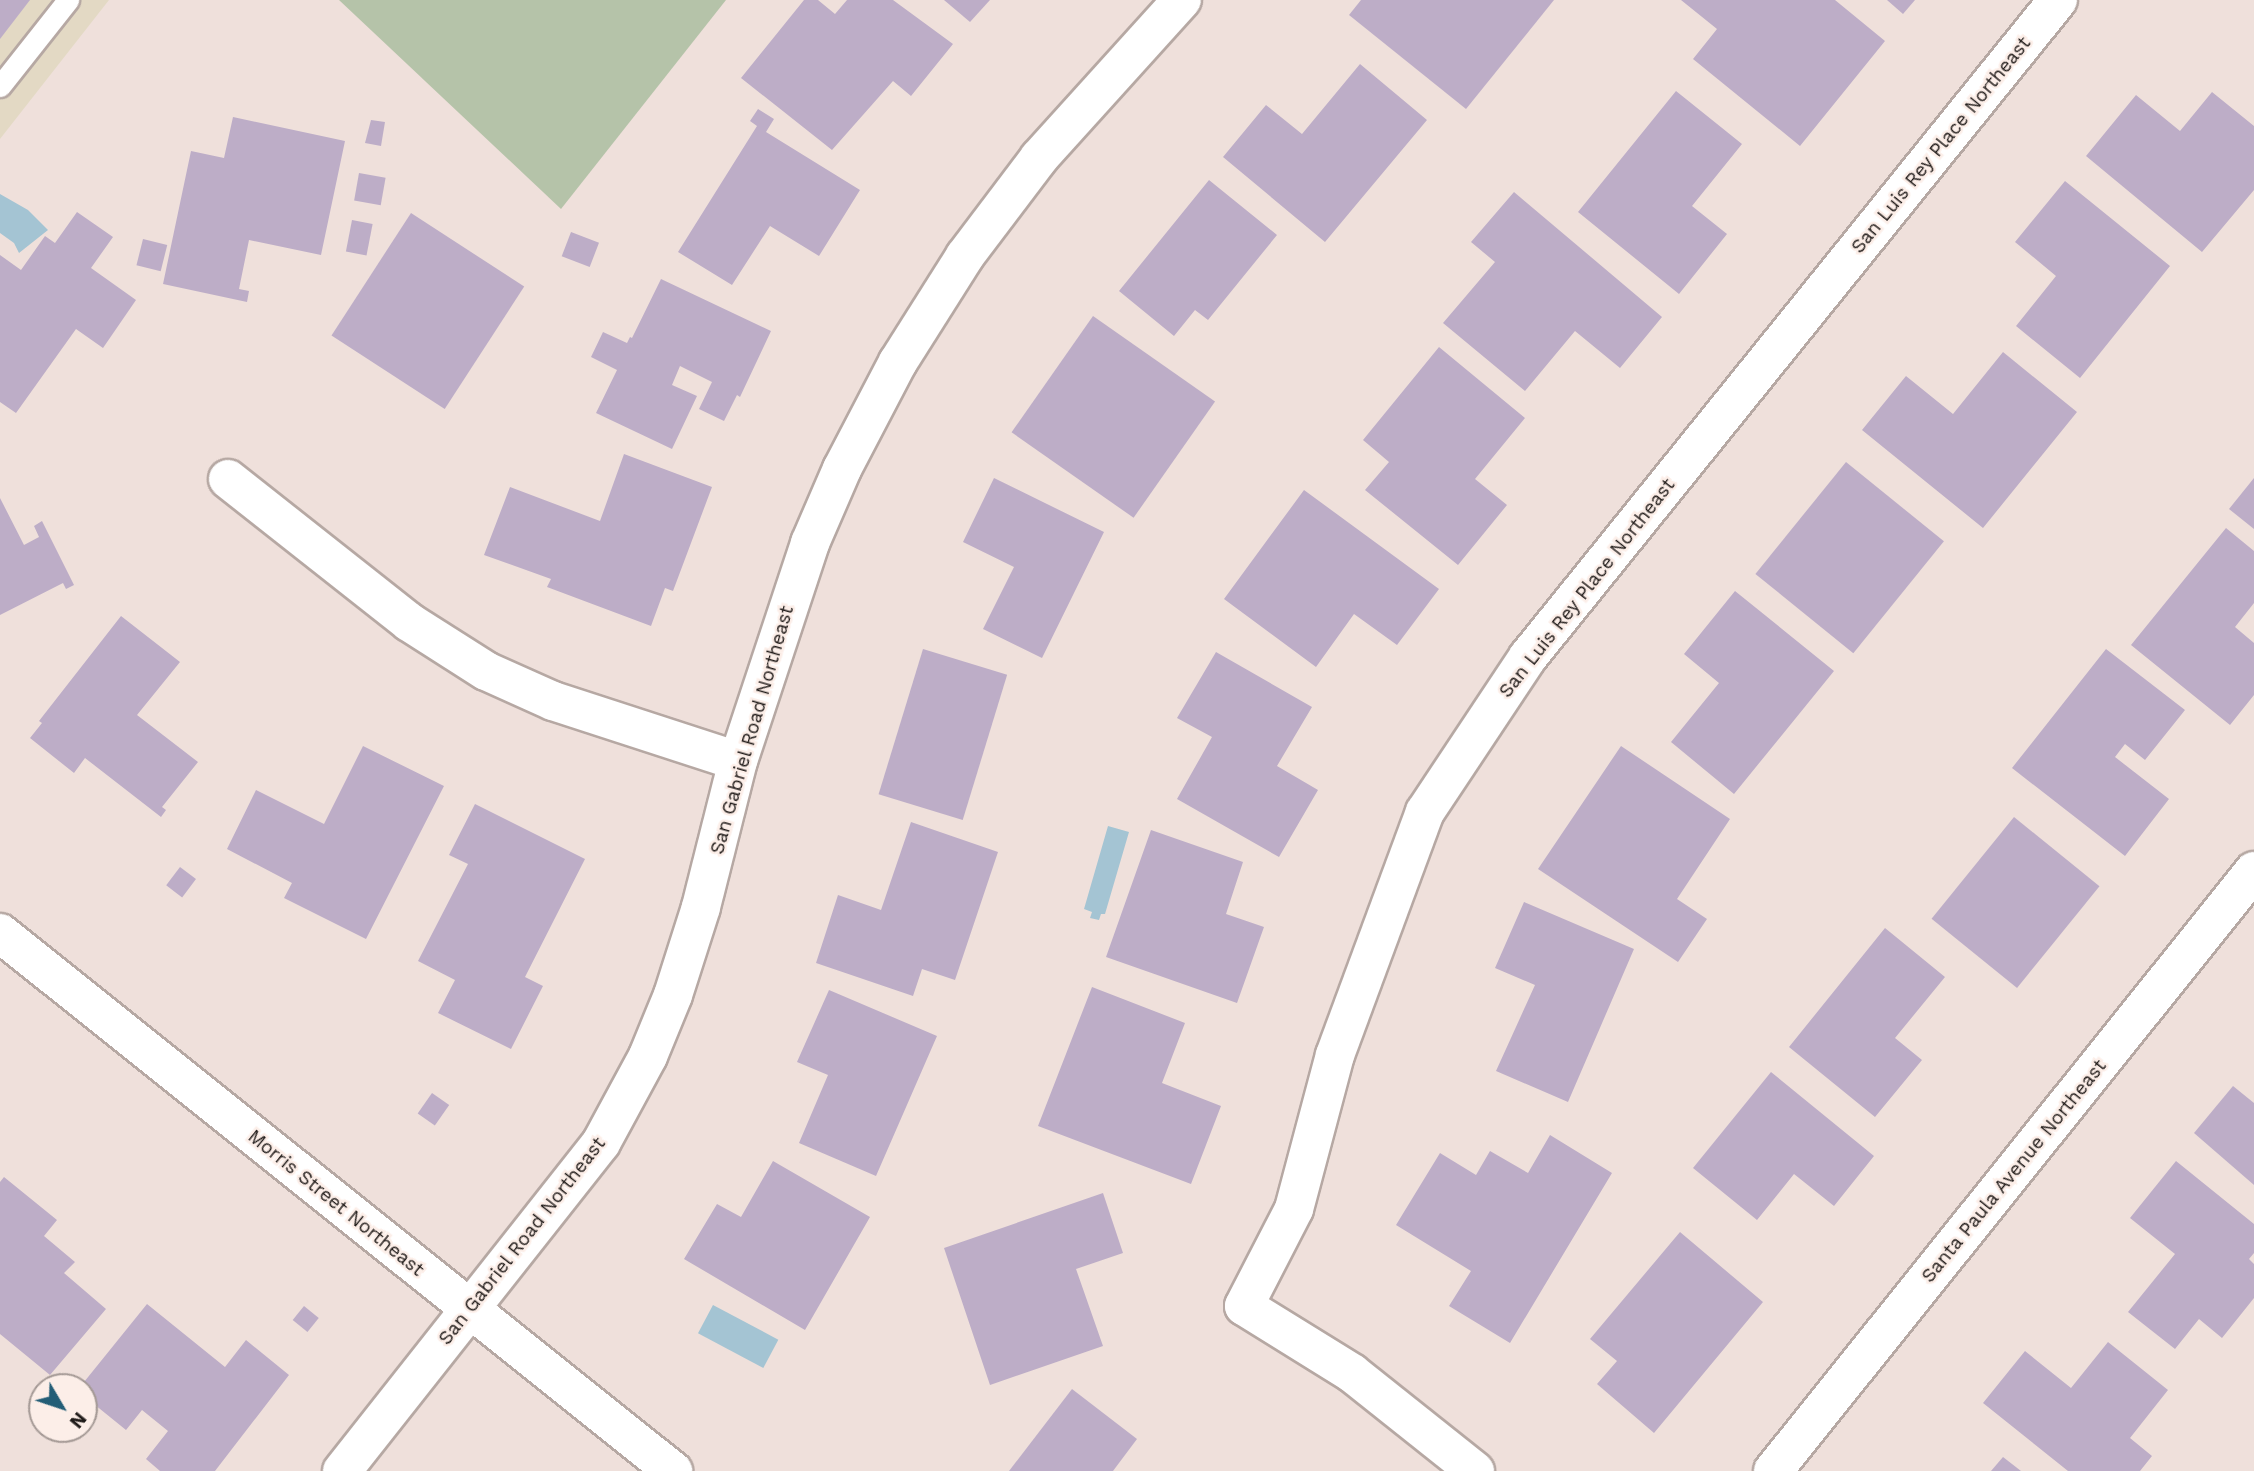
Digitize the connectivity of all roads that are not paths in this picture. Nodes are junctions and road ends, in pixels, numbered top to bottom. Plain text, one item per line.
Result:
1 (68, 0) edge
2 (1182, 0) edge
3 (2058, 0) edge
4 (0, 86) edge
5 (228, 479) dead end
6 (738, 761) junction
7 (2254, 871) edge
8 (0, 933) edge
9 (470, 1310) junction
10 (342, 1471) edge
11 (673, 1471) edge
12 (1475, 1471) edge
13 (1773, 1471) edge

1 - 4 lane
2 - 6 street, San Gabriel Road Northeast
3 - 12 street, San Luis Rey Place Northeast
5 - 6 street
6 - 9 street, San Gabriel Road Northeast
7 - 13 street, Santa Paula Avenue Northeast
8 - 9 street, Morris Street Northeast
9 - 10 street, San Gabriel Road Northeast
9 - 11 street, Morris Street Northeast

